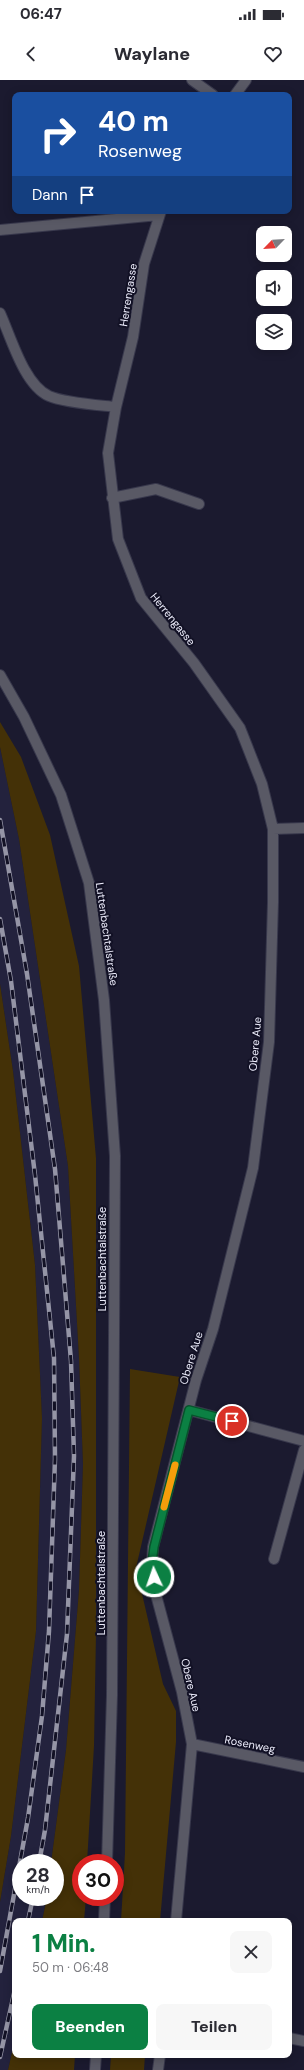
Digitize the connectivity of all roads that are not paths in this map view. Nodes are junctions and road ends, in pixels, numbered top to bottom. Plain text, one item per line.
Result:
1 (192, 80) edge
2 (246, 80) edge
3 (209, 92) edge
4 (238, 92) edge
5 (151, 214) edge
6 (160, 214) edge
7 (0, 230) edge
8 (0, 313) edge
9 (116, 407) junction
10 (112, 498) junction
11 (199, 504) dead end
12 (0, 676) edge
13 (304, 828) edge
14 (273, 829) junction
15 (189, 1410) junction
16 (304, 1441) edge
17 (304, 1450) edge
18 (274, 1559) dead end
19 (192, 1744) junction
20 (304, 1767) edge
21 (107, 1854) edge
22 (105, 1906) edge
23 (104, 1918) edge
24 (176, 1918) edge
25 (292, 2039) edge
26 (304, 2041) edge
27 (96, 2058) edge
28 (160, 2058) edge
29 (95, 2070) edge
30 (158, 2070) edge

1 - 3 street
2 - 4 street
5 - 7 street
6 - 9 street, Herrengasse
8 - 9 street
9 - 10 street, Herrengasse
10 - 11 street
10 - 14 street, Herrengasse
12 - 21 street, Luttenbachtalstraße
13 - 14 street
14 - 15 street, Obere Aue
15 - 16 street
15 - 19 street, Obere Aue
17 - 18 street
19 - 20 street, Rosenweg
19 - 24 street, Obere Aue
22 - 23 street
25 - 26 street
27 - 29 street
28 - 30 street

